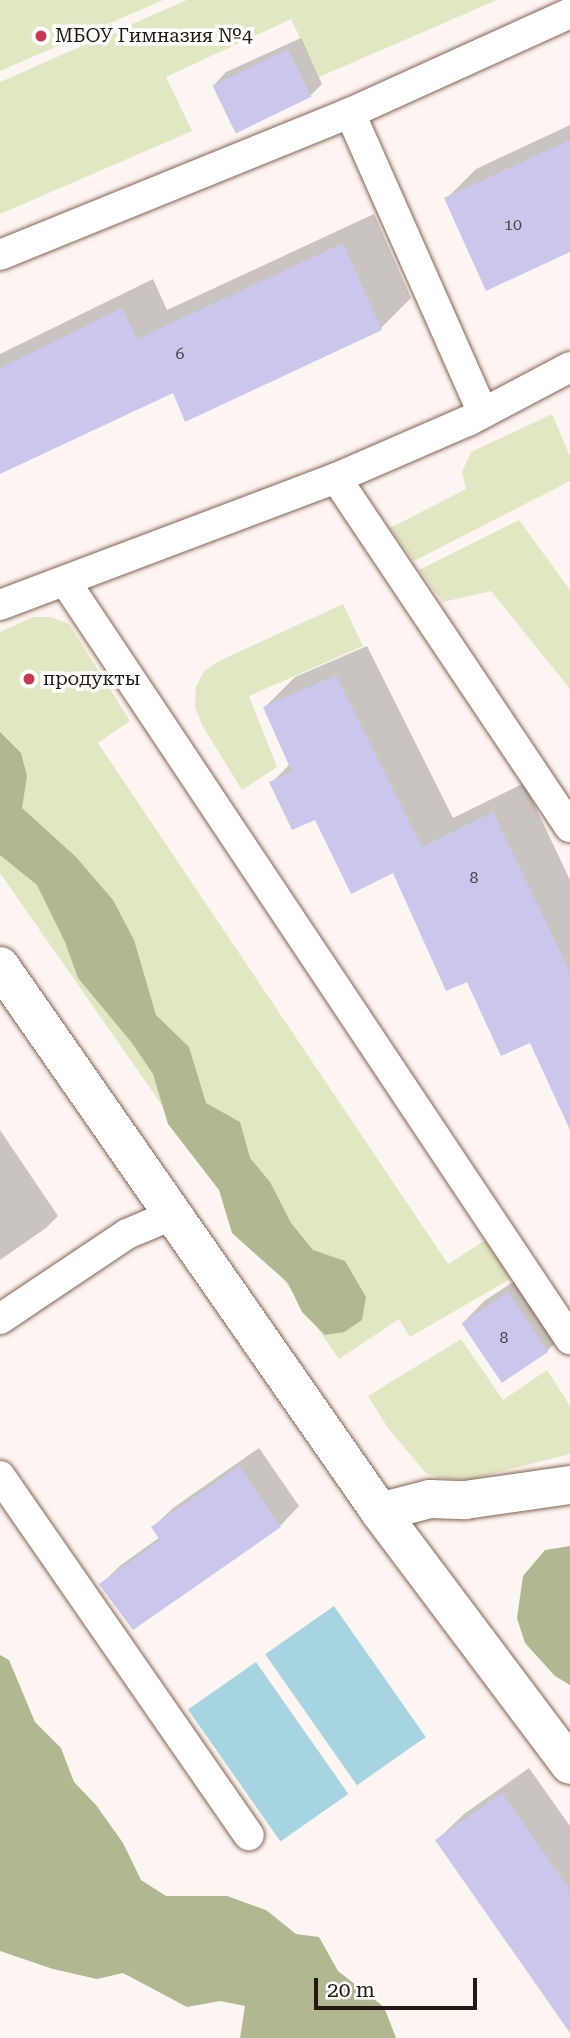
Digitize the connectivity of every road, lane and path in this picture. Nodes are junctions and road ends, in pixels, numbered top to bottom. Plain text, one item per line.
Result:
1 (570, 13) edge
2 (351, 113) junction
3 (0, 255) edge
4 (570, 367) edge
5 (483, 413) junction
6 (336, 478) junction
7 (65, 581) junction
8 (0, 605) edge
9 (570, 827) edge
10 (0, 966) edge
11 (172, 1215) junction
12 (0, 1319) edge
13 (570, 1339) edge
14 (0, 1476) edge
15 (570, 1485) edge
16 (380, 1512) junction
17 (570, 1765) edge
18 (249, 1835) dead end

1 - 2 lane
2 - 3 lane
2 - 5 lane
4 - 5 lane
5 - 6 lane
6 - 7 lane
6 - 9 lane
7 - 8 lane
7 - 13 lane
10 - 11 street
11 - 12 lane
11 - 16 street
14 - 18 lane
15 - 16 street
16 - 17 street

